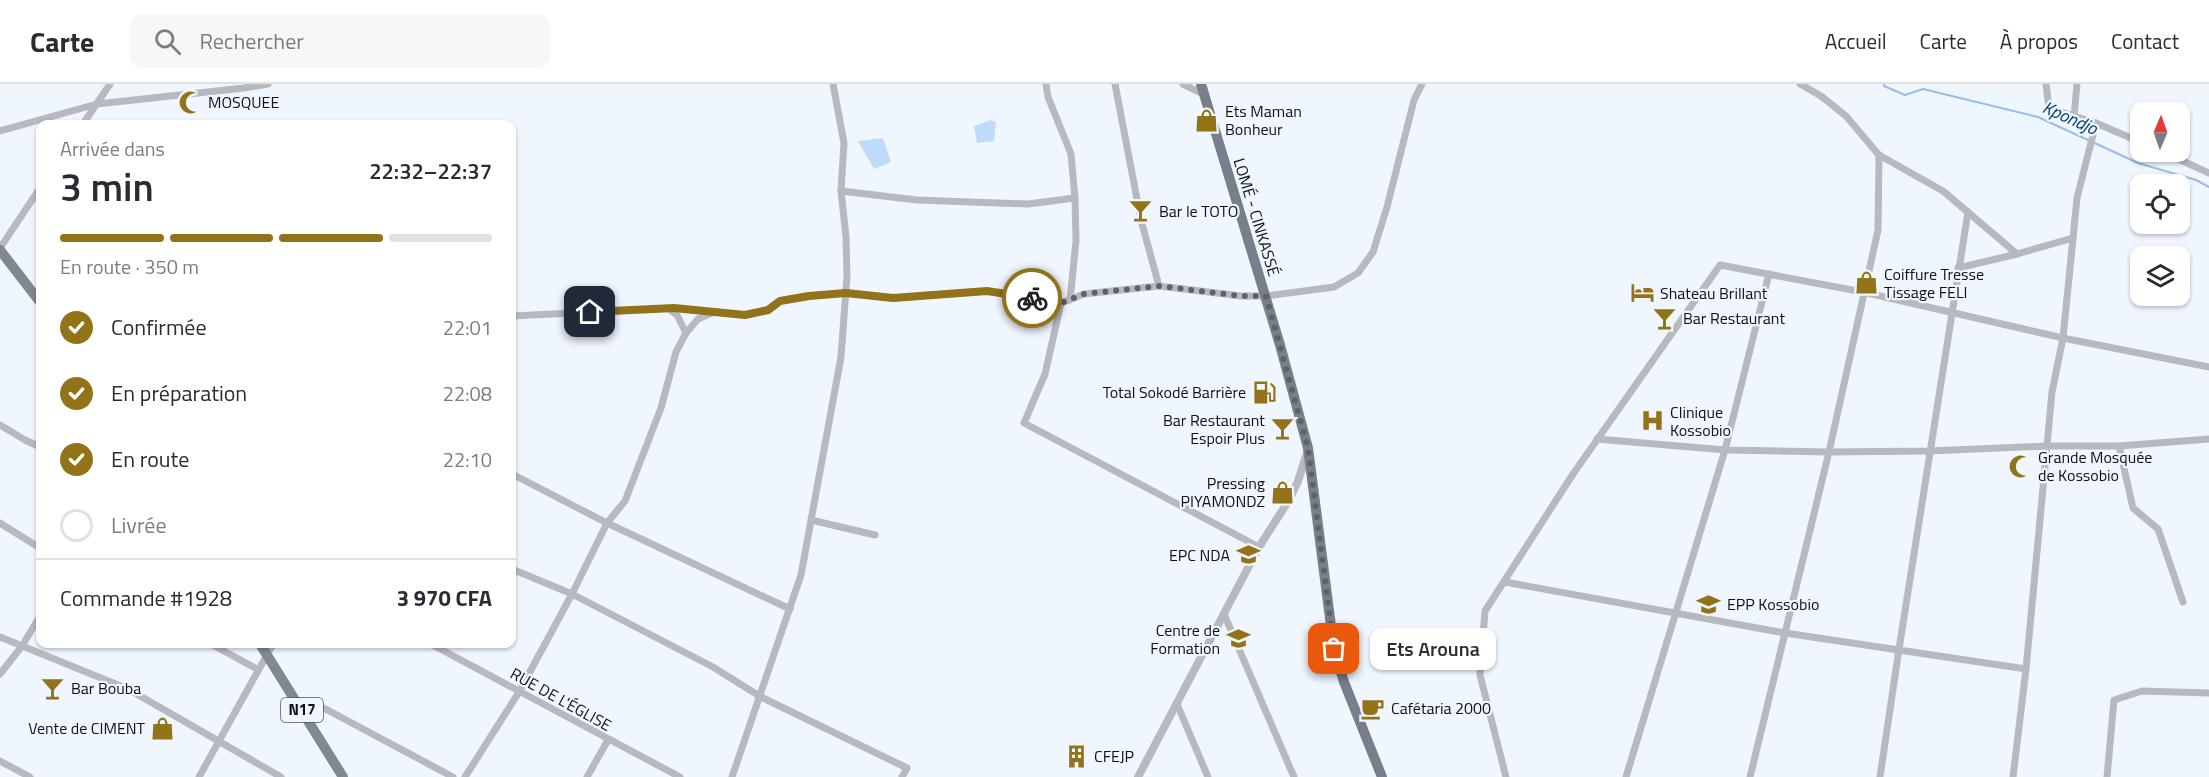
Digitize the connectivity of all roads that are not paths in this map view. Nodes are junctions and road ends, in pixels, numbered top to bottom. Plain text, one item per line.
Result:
1 (111, 84) edge
2 (268, 84) edge
3 (832, 84) edge
4 (1046, 84) edge
5 (1115, 84) edge
6 (1183, 84) edge
7 (1422, 84) edge
8 (1800, 84) edge
9 (2046, 84) edge
10 (2077, 84) edge
11 (1202, 89) edge
12 (97, 104) junction
13 (2074, 117) junction
14 (40, 120) edge
15 (86, 120) edge
16 (36, 121) edge
17 (2095, 126) junction
18 (0, 131) edge
19 (2130, 138) edge
20 (1879, 155) junction
21 (2185, 162) edge
22 (2209, 173) edge
23 (841, 191) junction
24 (36, 194) edge
25 (1075, 198) junction
26 (1968, 212) junction
27 (2073, 238) junction
28 (0, 249) edge
29 (2017, 254) junction
30 (1958, 268) junction
31 (1768, 274) junction
32 (1159, 286) junction
33 (1863, 292) junction
34 (846, 293) junction
35 (1266, 296) junction
36 (36, 297) edge
37 (1070, 300) junction
38 (1061, 303) junction
39 (667, 309) junction
40 (716, 312) junction
41 (1951, 313) junction
42 (516, 316) edge
43 (686, 333) junction
44 (2062, 338) junction
45 (2209, 367) edge
46 (0, 425) edge
47 (1598, 439) junction
48 (2209, 439) edge
49 (36, 445) edge
50 (2047, 446) junction
51 (2119, 446) junction
52 (1308, 448) junction
53 (1725, 450) junction
54 (1929, 451) junction
55 (1829, 452) junction
56 (516, 476) edge
57 (811, 520) junction
58 (0, 523) edge
59 (607, 523) junction
60 (875, 535) dead end
61 (36, 546) edge
62 (1259, 547) junction
63 (516, 571) edge
64 (1505, 582) junction
65 (572, 594) junction
66 (2183, 602) dead end
67 (790, 609) junction
68 (1677, 612) junction
69 (1224, 614) junction
70 (36, 623) edge
71 (1785, 633) junction
72 (0, 637) edge
73 (22, 646) junction
74 (218, 648) edge
75 (266, 648) edge
76 (267, 648) edge
77 (438, 648) edge
78 (1899, 648) junction
79 (257, 669) junction
80 (2026, 669) junction
81 (0, 674) edge
82 (519, 692) junction
83 (2209, 693) edge
84 (761, 697) junction
85 (1177, 704) junction
86 (300, 705) junction
87 (608, 740) junction
88 (220, 741) junction
89 (0, 762) edge
90 (30, 777) edge
91 (199, 777) edge
92 (281, 777) edge
93 (343, 777) edge
94 (453, 777) edge
95 (465, 777) edge
96 (587, 777) edge
97 (680, 777) edge
98 (732, 777) edge
99 (902, 777) edge
100 (1138, 777) edge
101 (1208, 777) edge
102 (1294, 777) edge
103 (1382, 777) edge
104 (1506, 777) edge
105 (1626, 777) edge
106 (1750, 777) edge
107 (1881, 777) edge
108 (2013, 777) edge
109 (2107, 777) edge

1 - 12 street
2 - 12 street
3 - 23 street
4 - 25 street
5 - 32 street
6 - 11 street
7 - 35 street
8 - 20 street
9 - 13 street
10 - 13 street
11 - 35 highway, LOMÉ - CINKASSÉ
12 - 14 street
12 - 15 street
13 - 17 street
16 - 18 street
17 - 19 street
17 - 27 street
20 - 26 street
20 - 33 street
21 - 22 street
23 - 25 street
23 - 34 street
24 - 28 street
25 - 37 street
26 - 29 street
26 - 30 street
27 - 29 street
27 - 44 street
28 - 36 main road
29 - 30 street
30 - 41 street
31 - 33 street
31 - 47 street
31 - 53 street
32 - 35 street
32 - 37 street
33 - 41 street
33 - 55 street
34 - 38 street
34 - 40 street
34 - 57 street
35 - 52 highway, LOMÉ - CINKASSÉ
37 - 38 street
38 - 62 street
39 - 40 street
39 - 42 street
39 - 43 street
40 - 43 street
41 - 44 street
41 - 54 street
43 - 59 street
44 - 45 street
44 - 50 street
46 - 49 street
47 - 53 street
47 - 64 street
48 - 51 street
50 - 51 street
50 - 54 street
50 - 80 street
51 - 66 street
52 - 62 street
52 - 103 highway, LOMÉ - CINKASSÉ
53 - 55 street
53 - 68 street
54 - 55 street
54 - 78 street
55 - 71 street
56 - 59 street
57 - 60 street
57 - 67 street
58 - 61 street
59 - 65 street
59 - 67 street
62 - 69 street
63 - 65 street
64 - 68 street
64 - 104 street
65 - 82 street
65 - 84 street
67 - 84 street
68 - 71 street
68 - 105 street
69 - 85 street
69 - 102 street
70 - 73 street
71 - 78 street
71 - 106 street
72 - 73 street
73 - 81 street
73 - 88 street
74 - 79 street
75 - 79 street
76 - 86 main road, N17
77 - 82 street, RUE DE L'ÉGLISE
78 - 80 street
78 - 107 street
79 - 88 street
80 - 108 street
82 - 87 street, RUE DE L'ÉGLISE
82 - 95 street
83 - 109 street
84 - 98 street
84 - 99 street
85 - 100 street
85 - 101 street
86 - 93 main road, N17
86 - 94 street
87 - 96 street
87 - 97 street, RUE DE L'ÉGLISE
88 - 91 street
88 - 92 street
89 - 90 street

